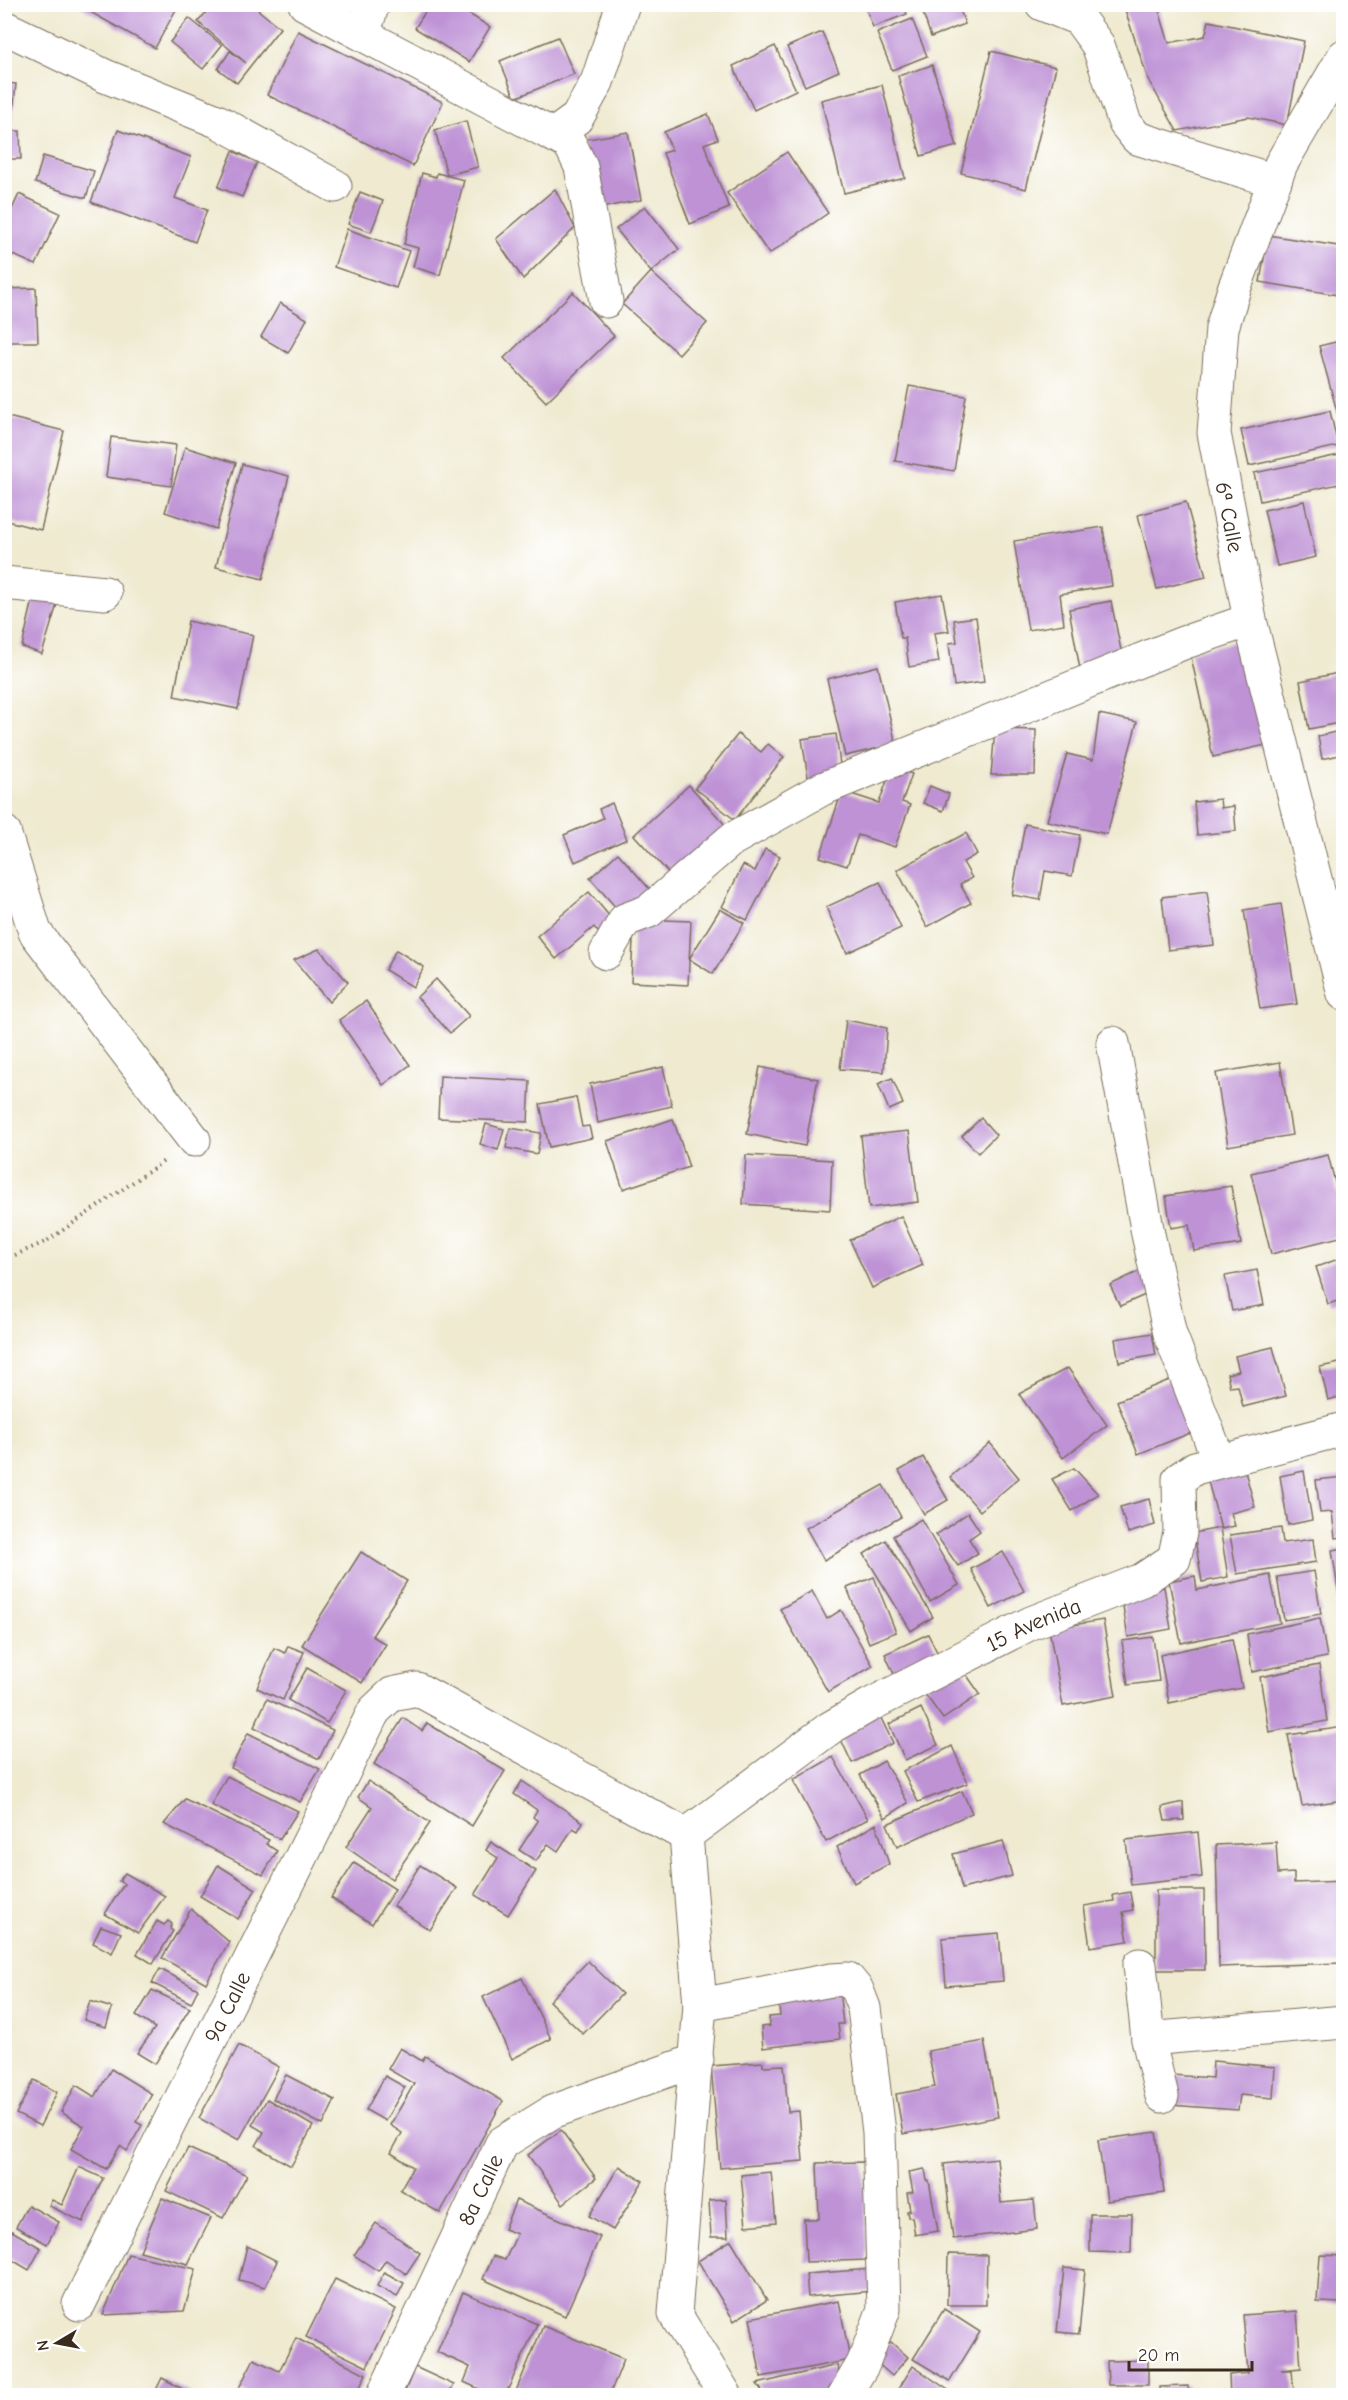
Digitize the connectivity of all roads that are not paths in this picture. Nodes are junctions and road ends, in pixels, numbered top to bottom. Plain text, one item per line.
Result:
1 (305, 4) edge
2 (623, 4) edge
3 (1042, 4) edge
4 (368, 19) edge
5 (4, 27) edge
6 (1344, 56) edge
7 (555, 134) junction
8 (1275, 181) junction
9 (335, 186) dead end
10 (606, 301) dead end
11 (4, 583) edge
12 (105, 593) dead end
13 (1250, 620) junction
14 (4, 832) edge
15 (606, 953) dead end
16 (1344, 994) edge
17 (1113, 1042) dead end
18 (194, 1140) road end
19 (1344, 1429) edge
20 (1219, 1461) junction
21 (686, 1835) junction
22 (1140, 1965) dead end
23 (700, 2005) junction
24 (1344, 2022) edge
25 (1148, 2039) junction
26 (697, 2060) junction
27 (1162, 2096) dead end
28 (79, 2304) dead end
29 (383, 2396) edge
30 (726, 2396) edge
31 (844, 2396) edge

1 - 4 street
2 - 7 street
3 - 8 street
4 - 7 street
5 - 9 street
6 - 8 street, 6ª Calle
7 - 10 street
8 - 13 street, 6ª Calle
11 - 12 street
13 - 15 street
13 - 16 street, 6ª Calle
14 - 18 street
17 - 20 street
19 - 20 street, 15 Avenida
20 - 21 street, 15 Avenida
21 - 23 street
21 - 28 street, 9a Calle
22 - 25 street
23 - 26 street
23 - 31 street
24 - 25 street
25 - 27 street
26 - 29 street, 8a Calle
26 - 30 street

